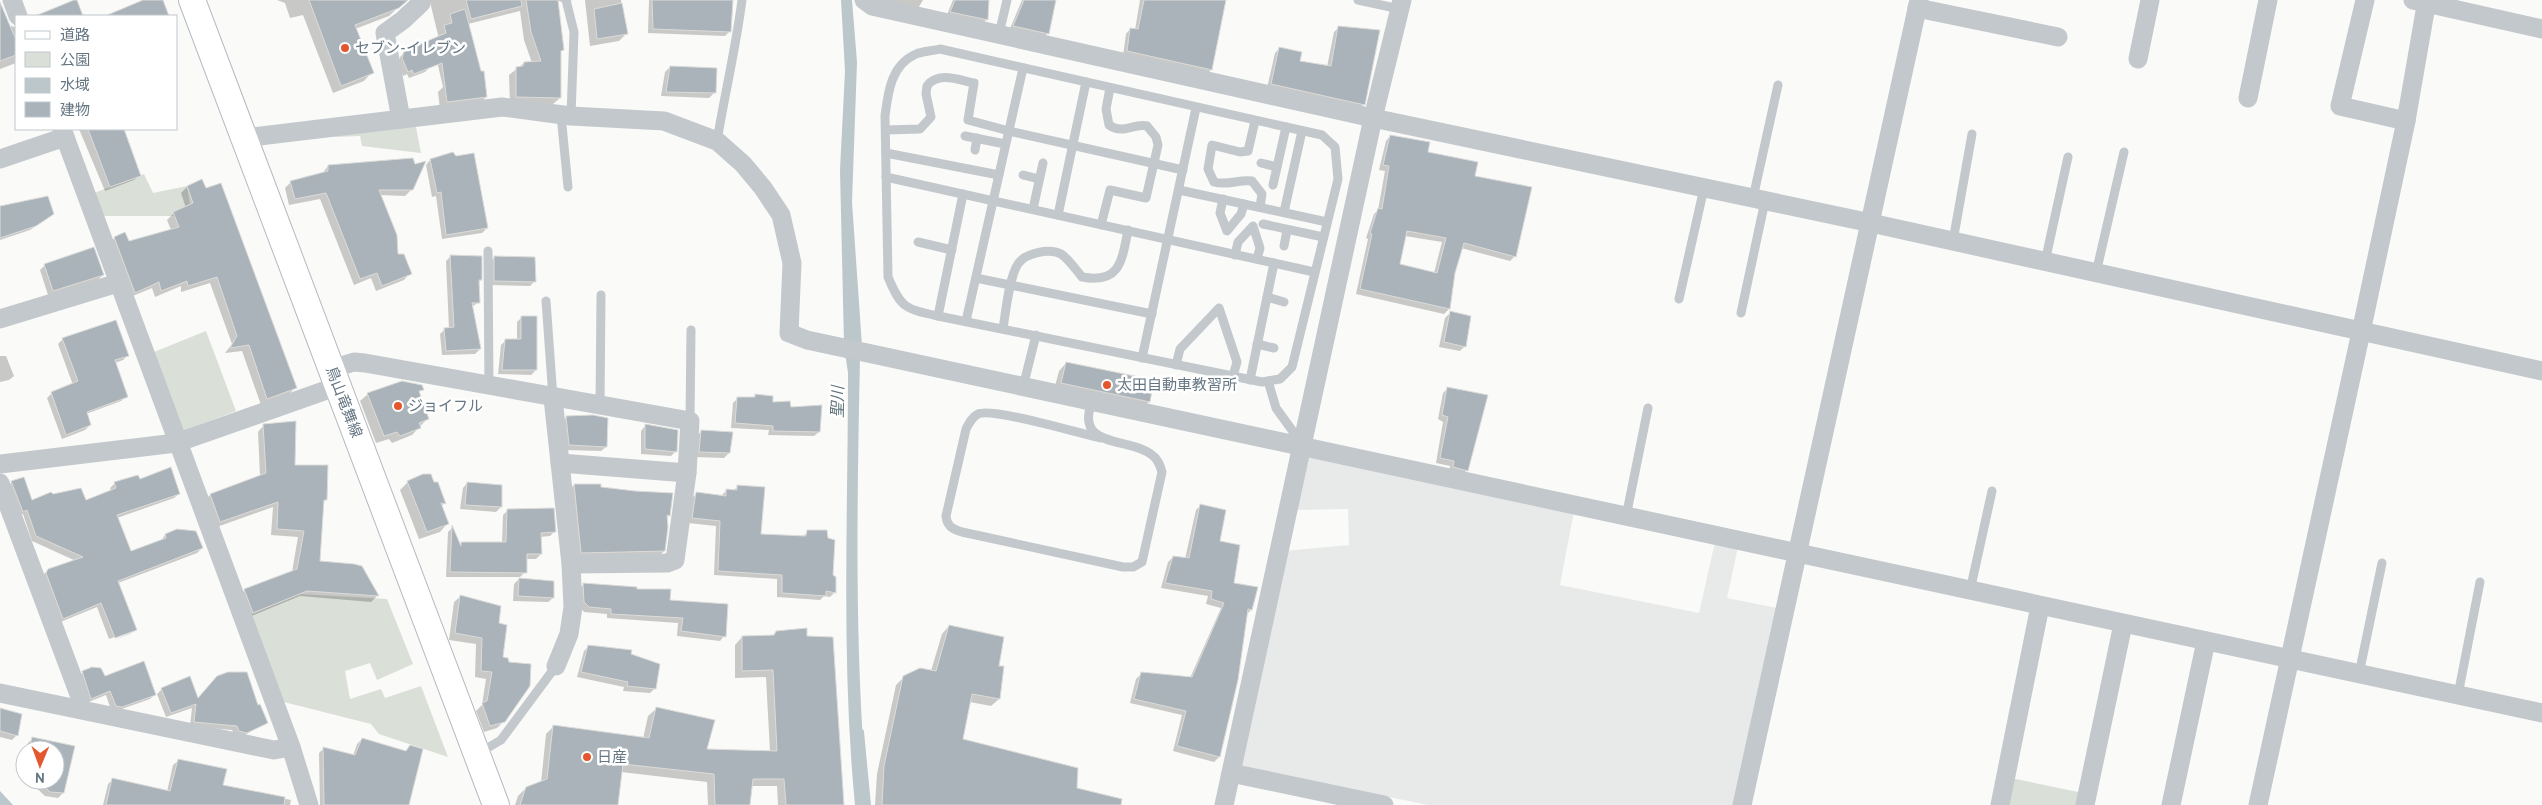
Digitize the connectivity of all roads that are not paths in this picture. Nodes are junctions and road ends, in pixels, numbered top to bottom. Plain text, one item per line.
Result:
1 (12, 0) edge
2 (192, 0) edge
3 (420, 0) edge
4 (566, 0) edge
5 (742, 0) edge
6 (864, 0) edge
7 (1007, 0) edge
8 (1358, 0) edge
9 (2150, 0) edge
10 (2268, 0) edge
11 (2364, 0) edge
12 (2422, 1) edge
13 (1401, 4) edge
14 (1918, 4) edge
15 (18, 15) edge
16 (2542, 28) edge
17 (999, 34) junction
18 (2058, 36) dead end
19 (2138, 59) dead end
20 (1023, 68) junction
21 (1086, 82) junction
22 (1778, 86) dead end
23 (1110, 88) junction
24 (2248, 98) dead end
25 (1196, 108) junction
26 (566, 116) junction
27 (1373, 118) junction
28 (401, 119) junction
29 (1255, 120) junction
30 (2406, 121) junction
31 (1286, 127) junction
32 (886, 130) junction
33 (1008, 131) junction
34 (1302, 131) junction
35 (63, 133) edge
36 (1972, 134) dead end
37 (965, 136) dead end
38 (244, 138) junction
39 (977, 138) junction
40 (717, 141) junction
41 (1005, 144) junction
42 (1073, 145) junction
43 (975, 150) dead end
44 (2124, 152) dead end
45 (886, 153) junction
46 (2068, 157) dead end
47 (0, 159) edge
48 (1043, 163) dead end
49 (1153, 163) junction
50 (1261, 163) dead end
51 (1277, 167) junction
52 (1183, 170) junction
53 (999, 175) junction
54 (1023, 175) dead end
55 (886, 177) junction
56 (1039, 179) junction
57 (1273, 185) dead end
58 (568, 187) dead end
59 (1704, 188) junction
60 (1179, 190) junction
61 (963, 194) junction
62 (1223, 199) junction
63 (1759, 199) junction
64 (993, 201) junction
65 (1244, 204) junction
66 (1260, 207) junction
67 (1033, 209) junction
68 (1284, 212) junction
69 (1058, 215) junction
70 (1327, 222) junction
71 (1871, 223) junction
72 (1263, 224) dead end
73 (1101, 225) junction
74 (1128, 230) junction
75 (1287, 230) junction
76 (1323, 237) junction
77 (1169, 239) junction
78 (1953, 241) junction
79 (918, 242) dead end
80 (1284, 246) dead end
81 (952, 250) junction
82 (488, 251) dead end
83 (1235, 255) junction
84 (1257, 259) junction
85 (2045, 262) junction
86 (1274, 263) junction
87 (1314, 272) junction
88 (2096, 273) junction
89 (976, 278) junction
90 (118, 283) junction
91 (1012, 285) junction
92 (601, 296) dead end
93 (1267, 297) junction
94 (1679, 299) dead end
95 (546, 300) dead end
96 (1284, 302) dead end
97 (1741, 313) dead end
98 (1152, 314) junction
99 (938, 316) junction
100 (0, 319) edge
101 (966, 321) junction
102 (1003, 328) junction
103 (691, 330) dead end
104 (2361, 332) junction
105 (1036, 334) junction
106 (1257, 344) junction
107 (1274, 348) dead end
108 (1142, 358) junction
109 (1176, 365) junction
110 (2542, 371) edge
111 (1233, 376) junction
112 (335, 377) junction
113 (1250, 380) junction
114 (1268, 381) junction
115 (489, 386) junction
116 (1023, 388) junction
117 (553, 398) junction
118 (1092, 402) junction
119 (600, 406) junction
120 (1648, 408) dead end
121 (690, 421) junction
122 (1101, 438) junction
123 (176, 443) junction
124 (1304, 447) junction
125 (560, 463) junction
126 (0, 464) edge
127 (687, 473) junction
128 (0, 483) edge
129 (1992, 491) dead end
130 (1626, 517) junction
131 (1798, 554) junction
132 (571, 564) junction
133 (2382, 564) dead end
134 (2480, 582) dead end
135 (1970, 591) junction
136 (2040, 606) junction
137 (2122, 624) junction
138 (2206, 641) junction
139 (2290, 660) junction
140 (556, 666) joint
141 (2359, 674) junction
142 (0, 693) edge
143 (2458, 695) junction
144 (80, 709) junction
145 (2542, 713) edge
146 (291, 747) junction
147 (476, 754) junction
148 (1231, 773) junction
149 (309, 805) edge
150 (496, 805) edge
151 (1224, 805) edge
152 (1384, 805) edge
153 (1742, 805) edge
154 (2000, 805) edge
155 (2085, 805) edge
156 (2172, 805) edge
157 (2258, 805) edge

1 - 15 street
2 - 38 main road, 鳥山竜舞線
3 - 28 street
4 - 26 lane
5 - 40 lane
6 - 17 street
7 - 17 lane
8 - 13 lane
9 - 19 street
10 - 24 street
11 - 30 street
12 - 16 street
12 - 30 street
13 - 27 street
14 - 18 street
14 - 71 street
17 - 27 street
20 - 21 lane
20 - 32 lane
20 - 33 lane
21 - 23 lane
21 - 42 lane
22 - 63 lane
23 - 25 lane
23 - 49 lane
25 - 29 lane
25 - 52 lane
26 - 28 street
26 - 40 street
26 - 58 lane
27 - 59 street
27 - 124 street
28 - 38 street
29 - 31 lane
29 - 66 lane
30 - 104 street
31 - 34 lane
31 - 51 lane
32 - 33 lane
32 - 45 lane
33 - 41 lane
33 - 42 lane
34 - 68 lane
34 - 70 lane
35 - 47 street
35 - 90 street
36 - 78 lane
37 - 39 lane
38 - 112 main road, 鳥山竜舞線
39 - 41 lane
39 - 43 lane
40 - 116 street
41 - 53 lane
42 - 49 lane
42 - 69 lane
44 - 88 lane
45 - 53 lane
45 - 55 lane
46 - 85 lane
48 - 56 lane
49 - 52 lane
49 - 73 lane
50 - 51 lane
51 - 57 lane
52 - 60 lane
53 - 64 lane
54 - 56 lane
55 - 61 lane
55 - 99 lane
56 - 67 lane
59 - 63 street
59 - 94 lane
60 - 62 lane
60 - 77 lane
61 - 64 lane
61 - 81 lane
62 - 65 lane
62 - 65 lane
63 - 71 street
63 - 97 lane
64 - 67 lane
64 - 89 lane
65 - 66 lane
66 - 68 lane
67 - 69 lane
68 - 70 lane
69 - 73 lane
70 - 76 lane
71 - 78 street
71 - 131 street
72 - 75 lane
73 - 74 lane
74 - 77 lane
74 - 91 lane
75 - 76 lane
75 - 80 lane
76 - 87 lane
77 - 83 lane
77 - 98 lane
78 - 85 street
79 - 81 lane
81 - 99 lane
82 - 115 lane
83 - 84 lane
83 - 84 lane
84 - 86 lane
85 - 88 street
86 - 87 lane
86 - 93 lane
87 - 114 lane
88 - 104 street
89 - 91 lane
89 - 101 lane
90 - 100 street
90 - 123 street
91 - 98 lane
91 - 102 lane
92 - 119 lane
93 - 96 lane
93 - 106 lane
95 - 117 lane
98 - 108 lane
99 - 101 lane
101 - 102 lane
102 - 105 lane
103 - 121 lane
104 - 110 street
104 - 139 street
105 - 108 lane
105 - 116 lane
106 - 107 lane
106 - 113 lane
108 - 109 lane
109 - 111 lane
109 - 111 lane
111 - 113 lane
112 - 115 street
112 - 123 street
112 - 147 main road, 鳥山竜舞線
113 - 114 lane
114 - 124 lane
115 - 117 street
116 - 118 street
117 - 119 street
117 - 125 street
118 - 122 lane
118 - 124 street
119 - 121 street
120 - 130 lane
121 - 127 street
122 - 122 lane
123 - 126 street
123 - 146 street
124 - 130 street
124 - 148 street
125 - 127 street
125 - 132 street
127 - 132 street
128 - 144 street
129 - 135 lane
130 - 131 street
131 - 135 street
131 - 153 street
132 - 140 street
133 - 141 lane
134 - 143 lane
135 - 136 street
136 - 137 street
136 - 154 street
137 - 138 street
137 - 155 street
138 - 139 street
138 - 156 street
139 - 141 street
139 - 157 street
140 - 147 lane
141 - 143 street
142 - 144 street
143 - 145 street
144 - 146 street
146 - 149 street
147 - 150 main road, 鳥山竜舞線
148 - 151 street
148 - 152 street

